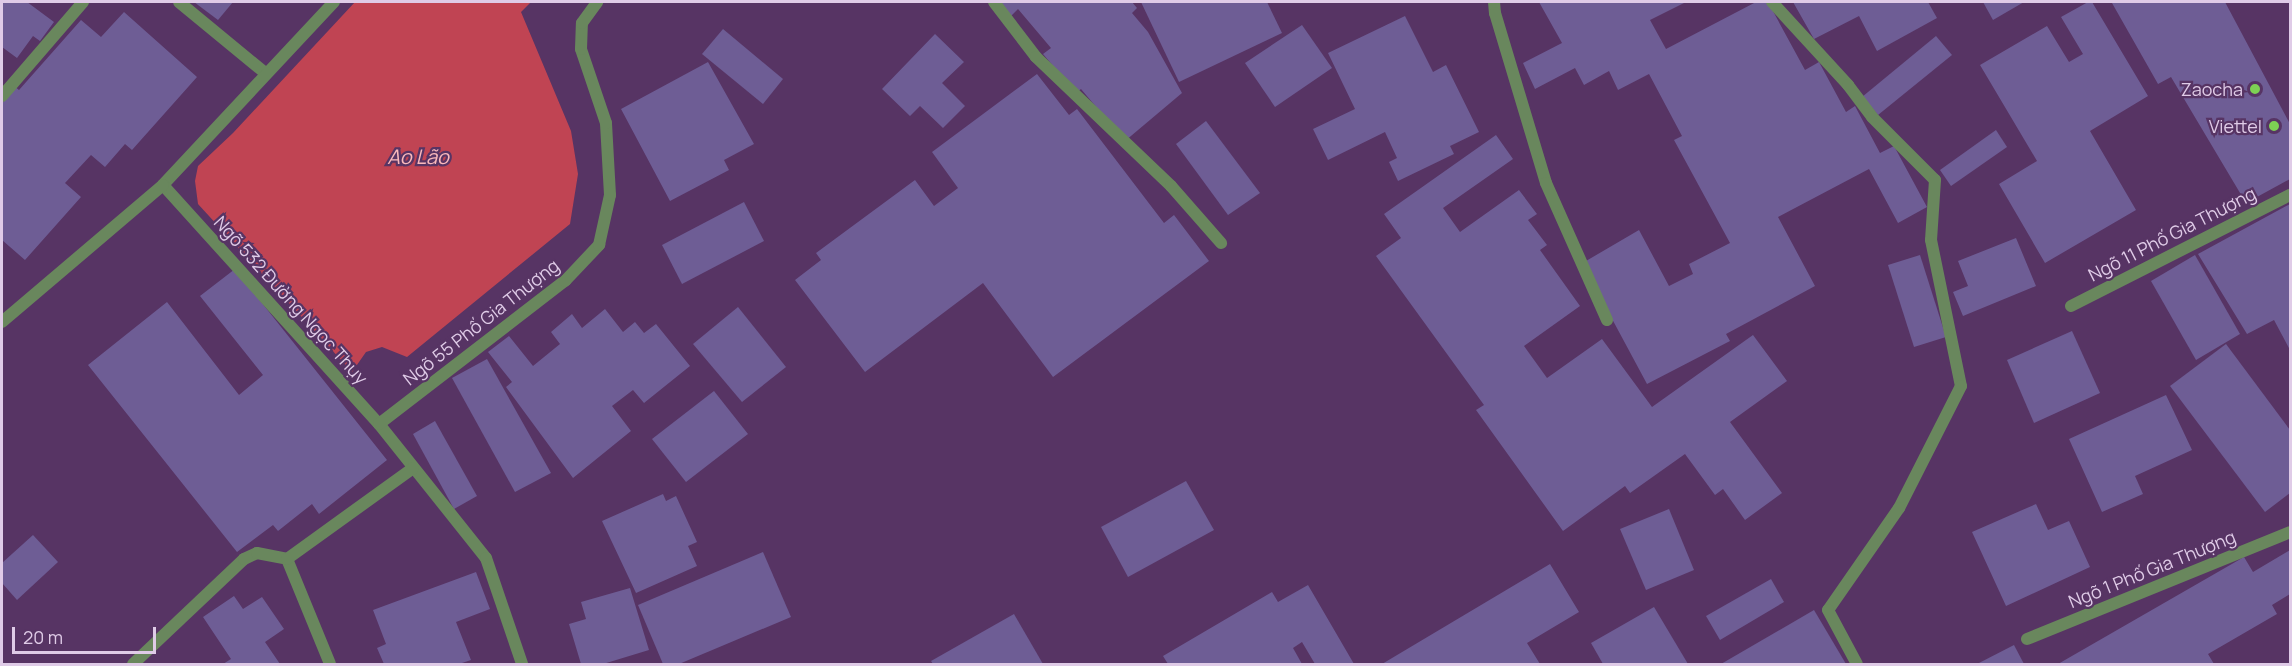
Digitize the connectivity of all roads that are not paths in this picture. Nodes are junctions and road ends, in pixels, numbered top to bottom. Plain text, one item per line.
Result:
1 (83, 2) edge
2 (179, 2) edge
3 (334, 2) edge
4 (597, 2) edge
5 (994, 2) edge
6 (1494, 2) edge
7 (1772, 2) edge
8 (265, 73) junction
9 (2, 96) edge
10 (163, 185) junction
11 (2290, 195) edge
12 (1221, 243) dead end
13 (2071, 306) dead end
14 (1607, 320) dead end
15 (2, 322) edge
16 (379, 424) junction
17 (413, 468) junction
18 (2290, 532) edge
19 (287, 559) junction
20 (2027, 639) dead end
21 (133, 664) edge
22 (330, 664) edge
23 (522, 664) edge
24 (1857, 664) edge

1 - 9 street
2 - 8 street
3 - 8 street
4 - 16 street, Ngõ 55 Phố Gia Thượng
5 - 12 street
6 - 14 street
7 - 24 street
8 - 10 street
10 - 15 street
10 - 16 street, Ngõ 532 Đường Ngọc Thụy
11 - 13 street, Ngõ 11 Phố Gia Thượng
16 - 17 street, Ngõ 532 Đường Ngọc Thụy
17 - 19 street
17 - 23 street, Ngõ 532 Đường Ngọc Thụy
18 - 20 street, Ngõ 1 Phố Gia Thượng
19 - 21 street
19 - 22 street

